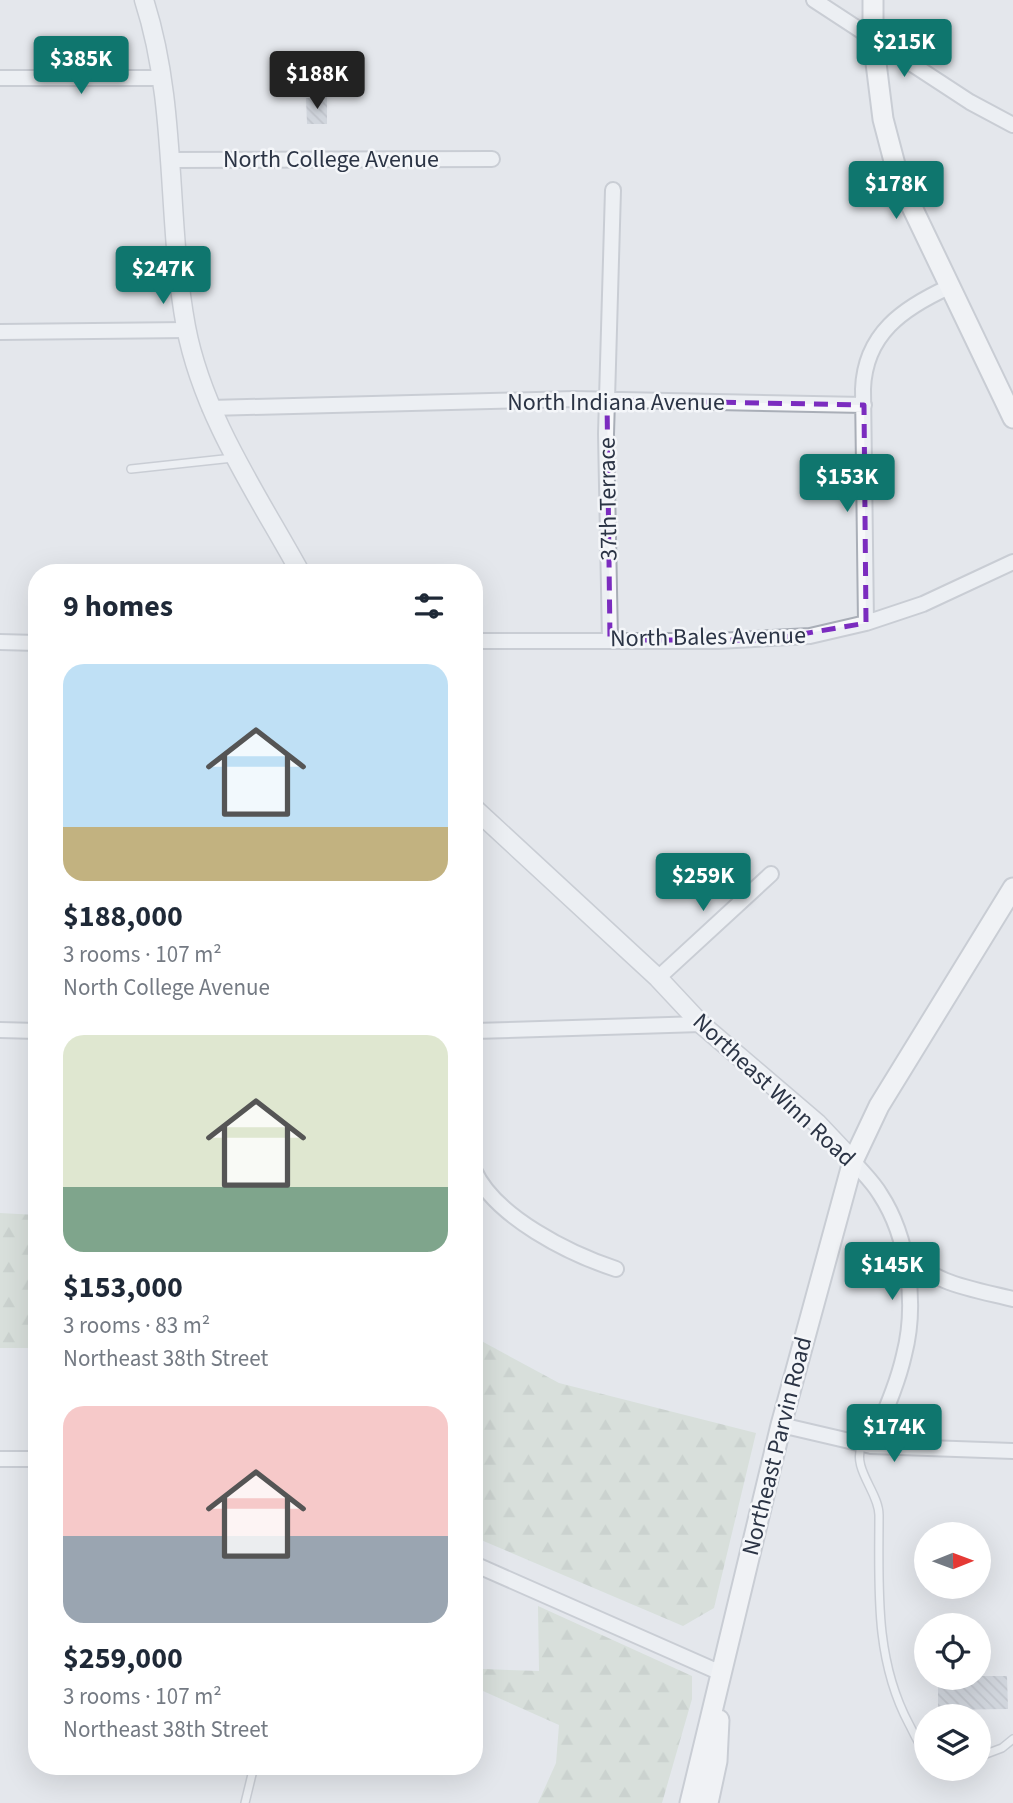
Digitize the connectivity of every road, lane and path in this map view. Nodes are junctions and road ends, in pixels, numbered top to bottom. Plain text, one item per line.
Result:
1 (144, 0) edge
2 (814, 0) edge
3 (873, 0) edge
4 (873, 39) junction
5 (0, 78) edge
6 (162, 78) junction
7 (1013, 125) edge
8 (492, 159) dead end
9 (169, 160) junction
10 (613, 190) dead end
11 (949, 287) junction
12 (187, 330) junction
13 (0, 332) edge
14 (607, 400) junction
15 (864, 405) junction
16 (209, 408) junction
17 (1013, 418) edge
18 (237, 458) junction
19 (131, 469) dead end
20 (1013, 562) edge
21 (296, 564) edge
22 (866, 623) junction
23 (610, 639) junction
24 (483, 641) edge
25 (0, 642) edge
26 (28, 643) edge
27 (483, 816) edge
28 (771, 874) dead end
29 (1013, 888) edge
30 (658, 978) junction
31 (701, 1024) junction
32 (0, 1030) edge
33 (28, 1031) edge
34 (483, 1031) edge
35 (853, 1161) junction
36 (483, 1185) edge
37 (903, 1251) junction
38 (616, 1269) dead end
39 (1013, 1299) edge
40 (781, 1425) junction
41 (867, 1445) junction
42 (1013, 1451) edge
43 (28, 1459) edge
44 (0, 1460) edge
45 (483, 1568) edge
46 (721, 1674) junction
47 (914, 1731) edge
48 (1013, 1740) edge
49 (991, 1752) edge
50 (252, 1775) edge
51 (245, 1803) edge
52 (690, 1803) edge
53 (708, 1803) edge

1 - 6 street
2 - 4 street
3 - 4 main road
4 - 7 street
4 - 11 main road
5 - 6 street
6 - 9 street
8 - 9 street, North College Avenue
9 - 12 street
10 - 14 street, 37th Terrace
11 - 15 street
11 - 17 main road
12 - 13 street
12 - 16 street
14 - 15 street, North Indiana Avenue
14 - 16 street, North Indiana Avenue
14 - 23 street, 37th Terrace
15 - 22 street
16 - 18 street
18 - 19 lane
18 - 21 street
20 - 22 street, North Bales Avenue
22 - 23 street, North Bales Avenue
23 - 24 street, North Bales Avenue
25 - 26 street
27 - 30 street, Northeast Winn Road
28 - 30 street
29 - 35 main road, Northeast Parvin Road
30 - 31 street, Northeast Winn Road
31 - 34 street
31 - 35 street, Northeast Winn Road
32 - 33 street
35 - 37 street, Northeast Winn Road
35 - 40 main road, Northeast Parvin Road
36 - 38 street
37 - 39 street
37 - 41 street, Northeast Winn Road
40 - 41 street
40 - 46 main road, Northeast Parvin Road
41 - 42 street
41 - 47 lane
43 - 44 street
45 - 46 street
46 - 52 main road, Northeast Parvin Road
46 - 53 main road, Northeast Parvin Road
48 - 49 lane
50 - 51 lane

